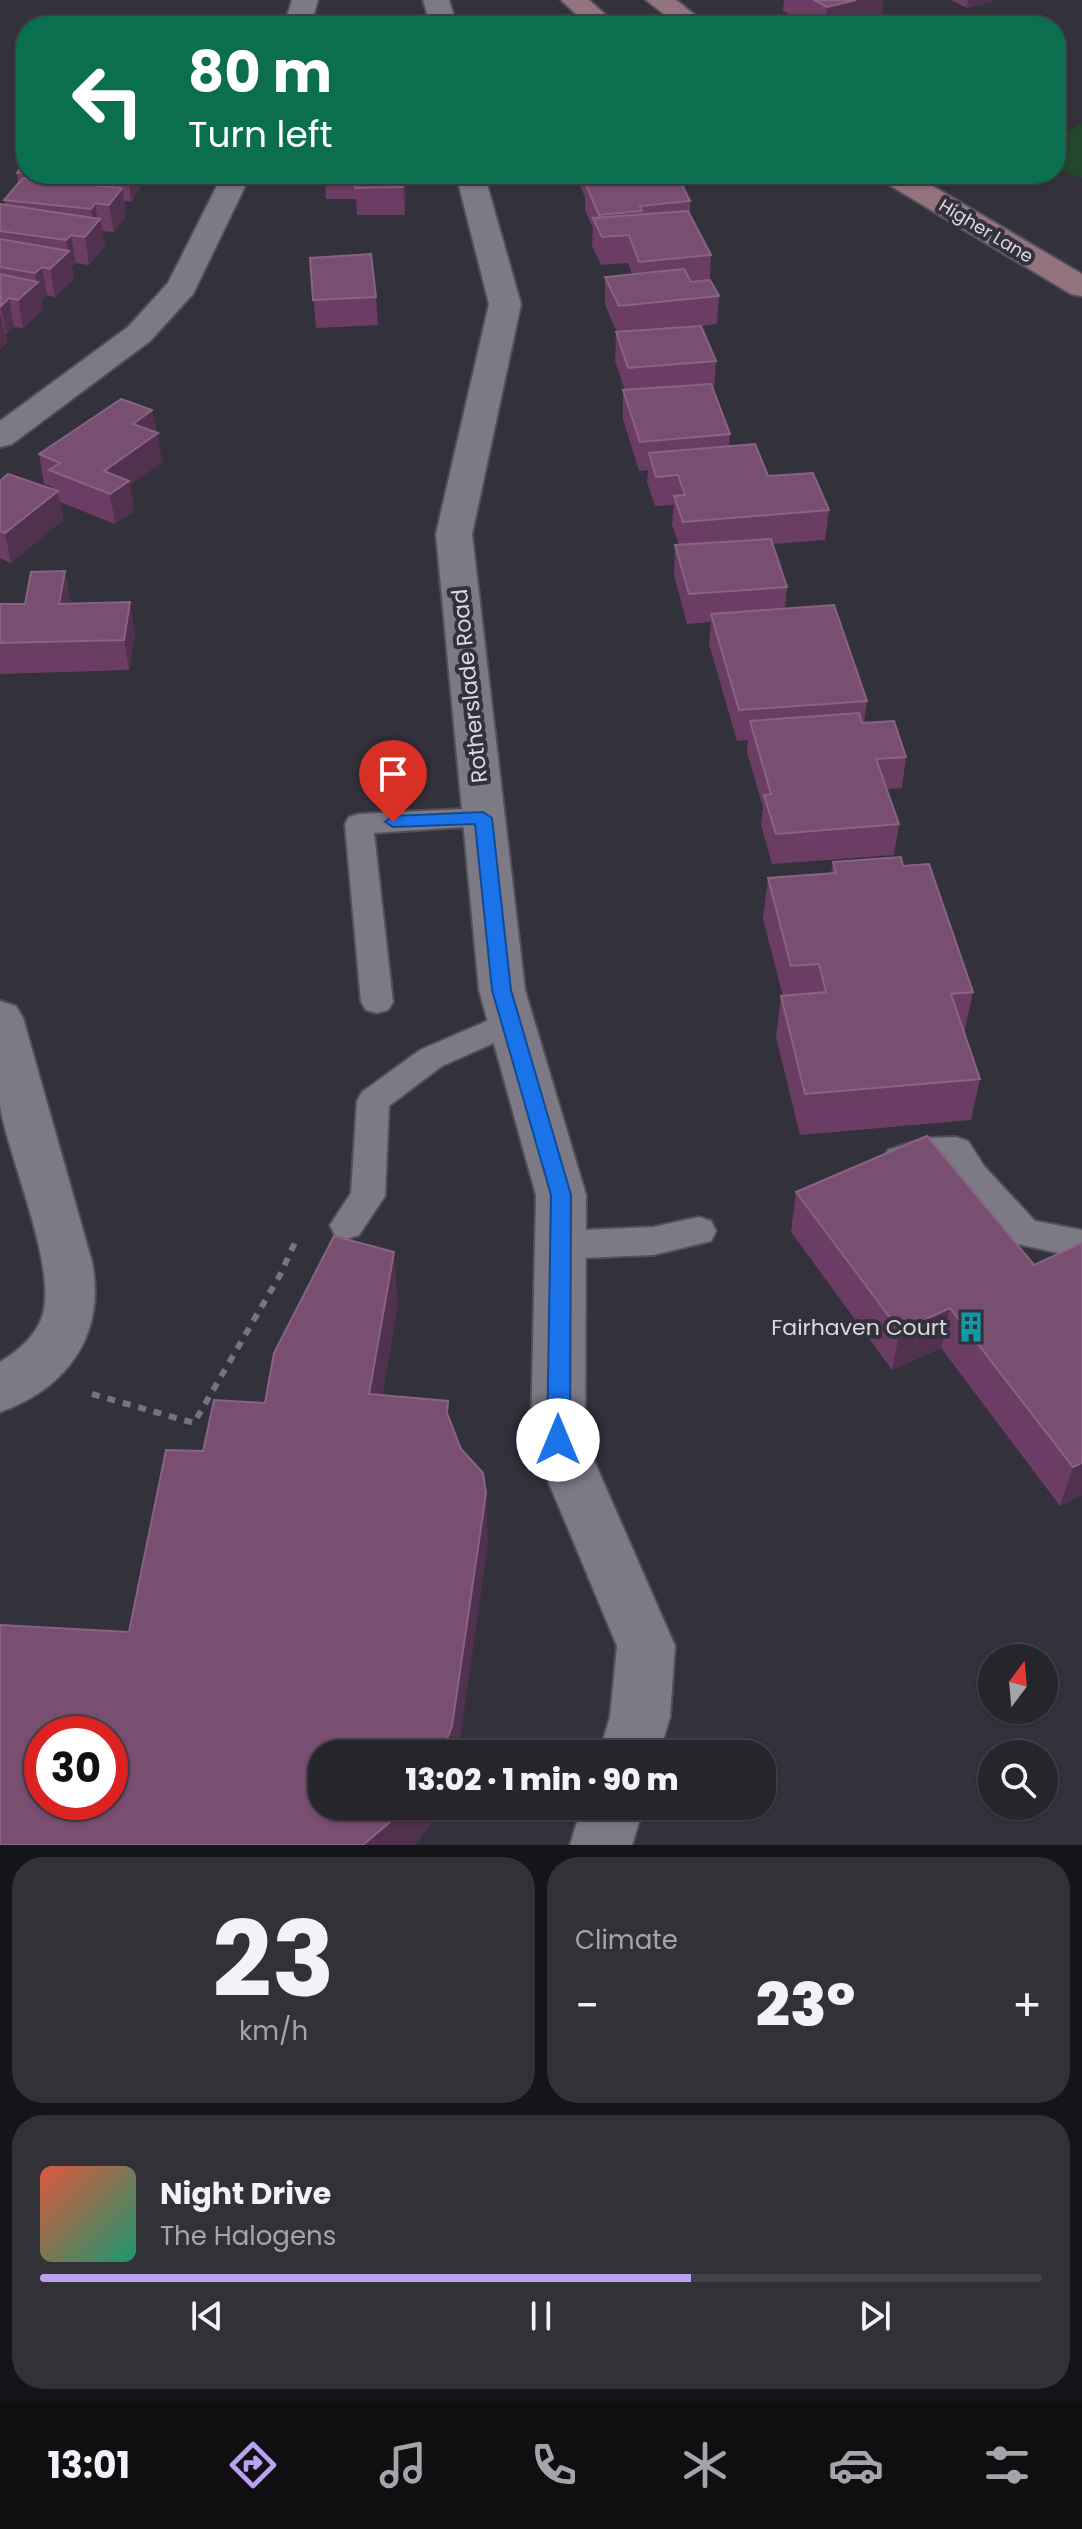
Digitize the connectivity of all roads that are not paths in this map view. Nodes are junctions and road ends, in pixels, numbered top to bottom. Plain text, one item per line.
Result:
1 (574, 0) edge
2 (659, 0) edge
3 (593, 16) edge
4 (682, 16) edge
5 (232, 184) edge
6 (473, 184) edge
7 (908, 184) edge
8 (1082, 287) edge
9 (0, 437) edge
10 (483, 818) junction
11 (377, 1002) dead end
12 (0, 1018) edge
13 (510, 1023) junction
14 (876, 1167) edge
15 (347, 1225) dead end
16 (699, 1231) dead end
17 (1082, 1244) edge
18 (558, 1245) junction
19 (14, 1382) edge
20 (633, 1740) edge
21 (609, 1820) edge
22 (601, 1845) edge

1 - 3 street
2 - 4 street
5 - 9 street
6 - 10 street, Rotherslade Road
7 - 8 street, Higher Lane
10 - 11 lane
10 - 13 street, Rotherslade Road
12 - 19 street
13 - 15 lane
13 - 18 street, Rotherslade Road
14 - 17 lane
16 - 18 lane
18 - 20 street, Rotherslade Road
21 - 22 street

